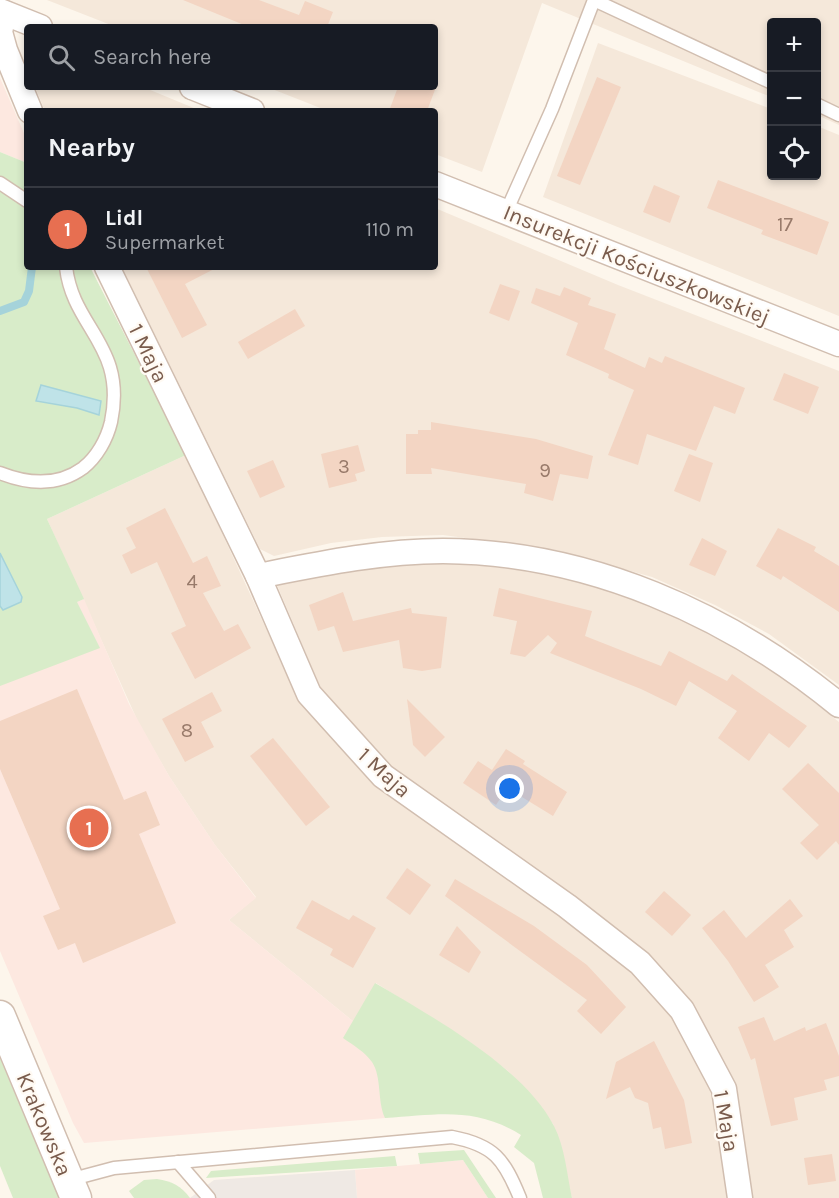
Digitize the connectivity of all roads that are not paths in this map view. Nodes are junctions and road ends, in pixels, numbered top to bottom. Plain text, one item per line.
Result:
1 (2, 12) edge
2 (32, 24) edge
3 (767, 81) edge
4 (200, 90) edge
5 (821, 106) edge
6 (29, 108) edge
7 (244, 108) edge
8 (839, 115) edge
9 (0, 183) edge
10 (438, 185) edge
11 (24, 199) edge
12 (506, 212) junction
13 (67, 270) edge
14 (108, 270) edge
15 (839, 344) edge
16 (0, 473) edge
17 (258, 576) junction
18 (839, 705) edge
19 (0, 1016) edge
20 (178, 1162) junction
21 (73, 1189) edge
22 (209, 1198) edge
23 (520, 1198) edge
24 (740, 1198) edge

1 - 2 street
1 - 6 street
3 - 12 lane
4 - 7 street
5 - 8 lane
9 - 11 lane
10 - 12 street, Insurekcji Kościuszkowskiej
12 - 15 street, Insurekcji Kościuszkowskiej
13 - 16 lane
14 - 17 street, 1 Maja
17 - 18 street
17 - 24 street, 1 Maja
19 - 21 street, Krakowska
20 - 21 lane
20 - 22 lane
20 - 23 lane

